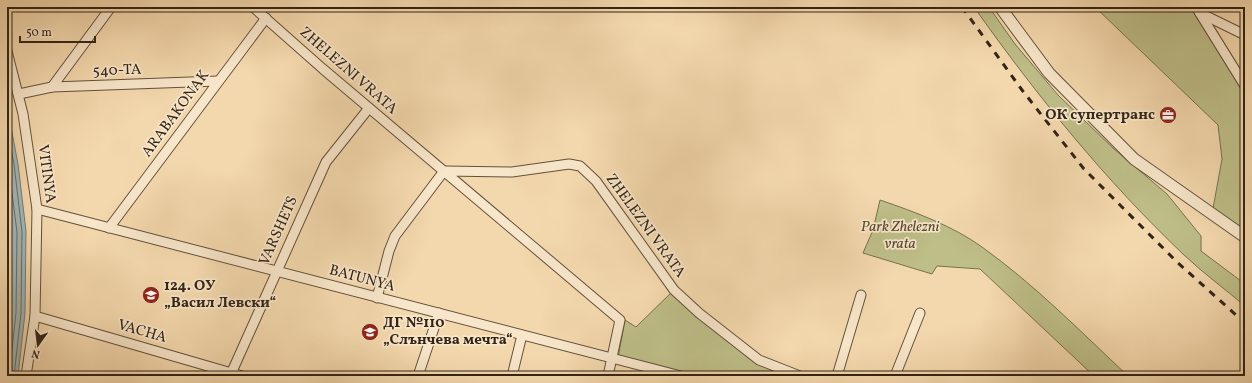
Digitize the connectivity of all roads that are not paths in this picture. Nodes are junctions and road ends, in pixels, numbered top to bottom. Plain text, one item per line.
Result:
1 (111, 7) edge
2 (253, 7) edge
3 (1000, 7) edge
4 (1198, 10) edge
5 (266, 18) junction
6 (1245, 35) edge
7 (7, 51) edge
8 (218, 81) junction
9 (1245, 86) edge
10 (52, 87) junction
11 (19, 94) junction
12 (369, 108) junction
13 (444, 171) junction
14 (37, 209) junction
15 (109, 228) junction
16 (1245, 237) edge
17 (276, 271) junction
18 (861, 294) dead end
19 (377, 298) junction
20 (920, 313) dead end
21 (439, 314) junction
22 (35, 316) junction
23 (522, 335) junction
24 (612, 359) junction
25 (230, 374) edge
26 (26, 376) edge
27 (242, 376) edge
28 (418, 376) edge
29 (512, 376) edge
30 (608, 376) edge
31 (681, 376) edge
32 (800, 376) edge
33 (837, 376) edge
34 (895, 376) edge

1 - 10 street
2 - 5 street, ZHELEZNI VRATA
3 - 16 street
4 - 6 street
4 - 9 street
5 - 8 street, ARABAKONAK
5 - 12 street, ZHELEZNI VRATA
7 - 11 street, VITINYA
8 - 10 street, 540-ТА
8 - 15 street, ARABAKONAK
10 - 11 street, 540-ТА
11 - 14 street, VITINYA
12 - 13 street, ZHELEZNI VRATA
12 - 17 street, VARSHETS
13 - 19 street
13 - 24 street, ZHELEZNI VRATA
13 - 32 street, ZHELEZNI VRATA
14 - 15 street, BATUNYA
14 - 22 street, VITINYA
15 - 17 street, BATUNYA
17 - 19 street, BATUNYA
17 - 25 street, VARSHETS
18 - 33 street
19 - 21 street, BATUNYA
20 - 34 street
21 - 23 street, BATUNYA
21 - 28 street
22 - 25 street, VACHA
22 - 26 street, VITINYA
23 - 24 street, BATUNYA
23 - 29 street
24 - 30 street
24 - 31 street, BATUNYA
25 - 27 street, VACHA

